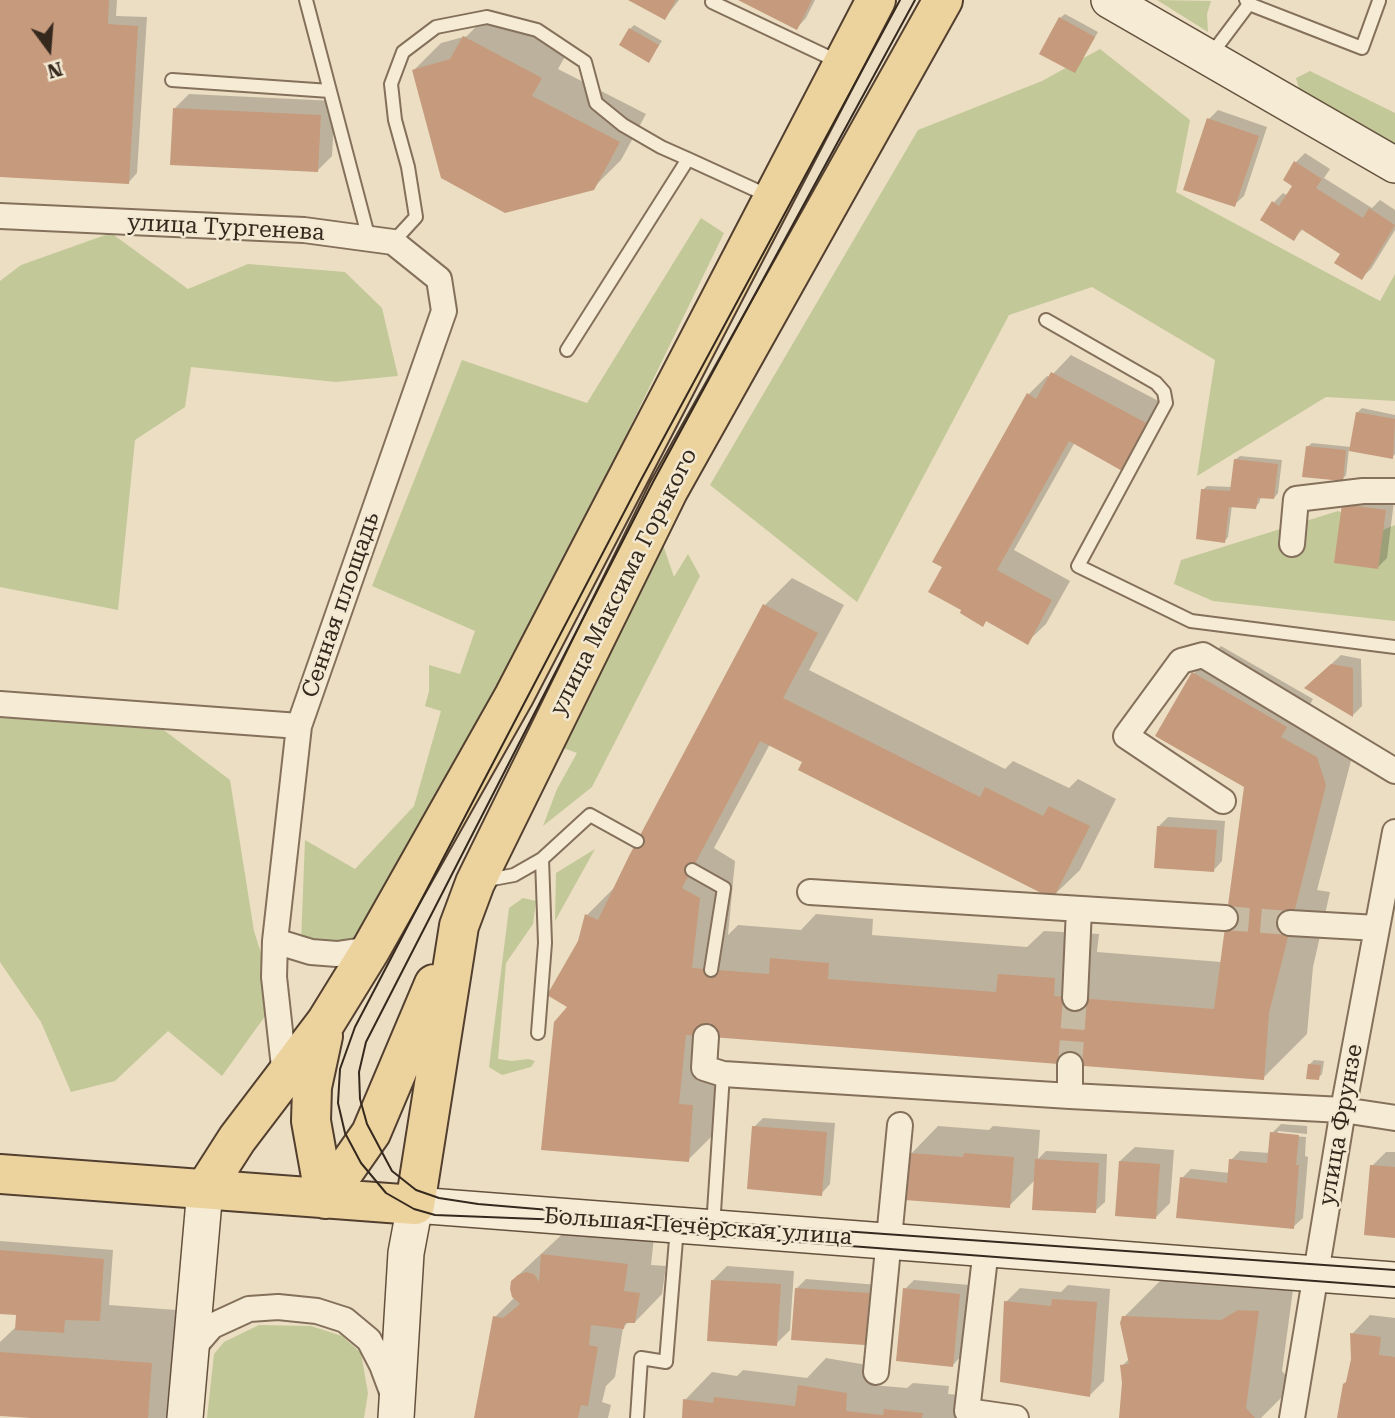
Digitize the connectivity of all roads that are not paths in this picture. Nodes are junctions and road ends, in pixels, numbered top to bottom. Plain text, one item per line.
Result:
1 (306, 0) edge
2 (876, 0) edge
3 (943, 0) edge
4 (1109, 0) edge
5 (1379, 1) edge
6 (712, 2) dead end
7 (1247, 2) edge
8 (1208, 58) junction
9 (843, 64) junction
10 (172, 80) dead end
11 (330, 91) junction
12 (688, 159) junction
13 (1395, 165) edge
14 (773, 197) junction
15 (0, 216) edge
16 (381, 241) junction
17 (1046, 320) dead end
18 (567, 350) dead end
19 (1395, 491) edge
20 (1292, 544) dead end
21 (1395, 647) edge
22 (0, 704) edge
23 (299, 726) junction
24 (1395, 771) edge
25 (1223, 801) dead end
26 (637, 841) dead end
27 (1394, 846) edge
28 (542, 859) junction
29 (692, 870) dead end
30 (475, 883) junction
31 (810, 892) dead end
32 (1079, 909) junction
33 (1225, 918) tunnel mouth
34 (1290, 923) tunnel mouth
35 (459, 926) junction
36 (1377, 928) junction
37 (275, 941) junction
38 (371, 949) junction
39 (711, 970) dead end
40 (1075, 998) tunnel mouth
41 (326, 1022) junction
42 (538, 1033) dead end
43 (706, 1037) dead end
44 (1070, 1065) tunnel mouth
45 (723, 1074) junction
46 (285, 1076) junction
47 (1070, 1096) junction
48 (1343, 1110) junction
49 (1395, 1118) edge
50 (900, 1125) dead end
51 (0, 1174) edge
52 (205, 1189) junction
53 (325, 1199) junction
54 (415, 1205) junction
55 (677, 1225) junction
56 (713, 1228) junction
57 (889, 1241) junction
58 (986, 1249) junction
59 (1314, 1273) junction
60 (1395, 1280) edge
61 (192, 1349) junction
62 (876, 1372) dead end
63 (397, 1413) edge
64 (185, 1418) edge
65 (636, 1418) edge
66 (1016, 1418) edge
67 (1292, 1418) edge

1 - 11 lane
2 - 9 main road, улица Максима Горького
3 - 30 main road, улица Максима Горького
4 - 8 street
5 - 7 lane
6 - 9 lane
7 - 8 lane
8 - 13 street
9 - 14 main road, улица Максима Горького
10 - 11 lane
11 - 16 lane
12 - 14 lane
12 - 16 lane
12 - 18 lane
14 - 38 main road, улица Максима Горького
15 - 16 street, улица Тургенева
16 - 23 street, Сенная площадь
17 - 21 lane
19 - 20 street
22 - 23 street
23 - 37 street, Сенная площадь
24 - 25 street
26 - 28 lane
27 - 36 street, улица Фрунзе
28 - 30 lane
28 - 42 lane
29 - 39 lane
30 - 35 main road, улица Максима Горького
31 - 32 street
32 - 33 street
32 - 40 street
34 - 36 street
35 - 53 main road
35 - 54 main road, улица Максима Горького
36 - 48 street, улица Фрунзе
37 - 38 street
37 - 46 street, Сенная площадь
38 - 41 main road, улица Максима Горького
41 - 46 main road, улица Максима Горького
41 - 53 main road, улица Максима Горького
43 - 45 street
44 - 47 street
45 - 47 street
45 - 56 lane
46 - 52 main road, улица Максима Горького
47 - 48 street
48 - 49 street
48 - 59 street, улица Фрунзе
50 - 57 street
51 - 52 main road, Большая Печёрская улица
52 - 53 main road, Большая Печёрская улица
52 - 61 street
53 - 54 main road, Большая Печёрская улица
54 - 55 street, Большая Печёрская улица
54 - 63 street
55 - 56 street, Большая Печёрская улица
55 - 65 lane
56 - 57 street, Большая Печёрская улица
57 - 58 street, Большая Печёрская улица
57 - 62 street
58 - 59 street, Большая Печёрская улица
58 - 66 street
59 - 60 street, Большая Печёрская улица
59 - 67 street, улица Фрунзе
61 - 63 street
61 - 64 street

